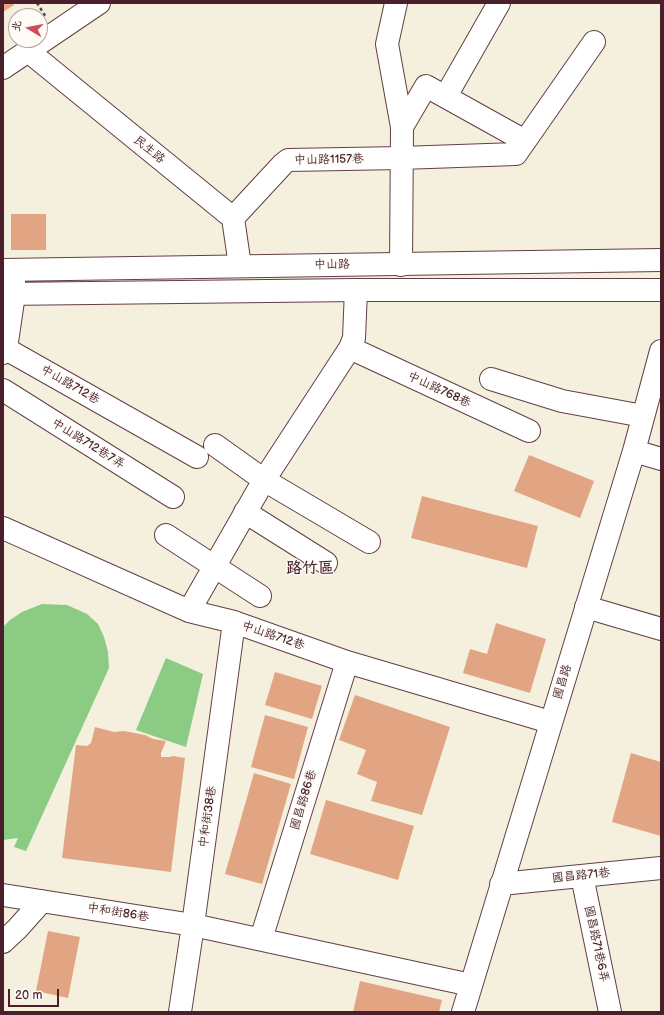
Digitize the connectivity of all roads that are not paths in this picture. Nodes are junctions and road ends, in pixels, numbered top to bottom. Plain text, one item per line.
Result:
1 (99, 3) edge
2 (396, 3) edge
3 (499, 3) edge
4 (594, 42) dead end
5 (28, 51) junction
6 (3, 68) edge
7 (446, 96) junction
8 (402, 127) junction
9 (525, 140) junction
10 (401, 158) junction
11 (233, 218) junction
12 (661, 260) edge
13 (401, 265) junction
14 (240, 266) junction
15 (8, 270) edge
16 (356, 290) junction
17 (661, 290) edge
18 (8, 294) edge
19 (350, 348) junction
20 (5, 351) edge
21 (661, 351) edge
22 (491, 379) dead end
23 (3, 390) edge
24 (643, 416) junction
25 (529, 431) dead end
26 (215, 445) dead end
27 (634, 451) junction
28 (197, 457) dead end
29 (661, 459) edge
30 (264, 480) junction
31 (173, 497) dead end
32 (245, 512) junction
33 (3, 528) edge
34 (166, 535) dead end
35 (369, 542) dead end
36 (326, 563) dead end
37 (215, 567) junction
38 (260, 596) dead end
39 (586, 607) junction
40 (189, 611) junction
41 (234, 622) junction
42 (661, 629) edge
43 (347, 662) junction
44 (550, 722) junction
45 (661, 868) edge
46 (582, 876) junction
47 (502, 884) junction
48 (3, 895) edge
49 (42, 901) junction
50 (193, 924) junction
51 (261, 939) junction
52 (3, 942) edge
53 (471, 985) junction
54 (180, 1012) edge
55 (463, 1012) edge
56 (610, 1012) edge

1 - 5 street
2 - 8 street
3 - 7 street
4 - 9 street, 中山路1157巷
5 - 6 street
5 - 11 street, 民生路
7 - 8 street
7 - 9 street
8 - 10 street
9 - 10 street, 中山路1157巷
10 - 11 street, 中山路1157巷
10 - 13 street
11 - 14 street
12 - 13 street, 中山路
13 - 14 street, 中山路
14 - 15 street, 中山路
15 - 18 street, 中山路712巷
16 - 17 street
16 - 18 street
16 - 19 street
18 - 20 street, 中山路712巷
19 - 25 street, 中山路768巷
19 - 30 street
20 - 28 street, 中山路712巷
21 - 24 street, 國昌路
22 - 24 street
23 - 31 street, 中山路712巷7弄
24 - 27 street, 國昌路
26 - 30 street
27 - 29 street
27 - 39 street, 國昌路
30 - 32 street
30 - 35 street
32 - 36 street
32 - 37 street
33 - 40 street, 中山路712巷
34 - 37 street
37 - 38 street
37 - 40 street
39 - 42 street
39 - 44 street, 國昌路
40 - 41 street, 中山路712巷
41 - 43 street, 中山路712巷
41 - 50 street, 中和街38巷
43 - 44 street, 中山路712巷
43 - 51 street, 國昌路86巷
44 - 47 street, 國昌路
45 - 46 street, 國昌路71巷
46 - 47 street, 國昌路71巷
46 - 56 street, 國昌路71巷6弄
47 - 53 street, 國昌路
48 - 49 street, 中和街86巷
49 - 50 street, 中和街86巷
49 - 52 street
50 - 51 street
50 - 54 street, 中和街38巷
51 - 53 street
53 - 55 street, 國昌路

